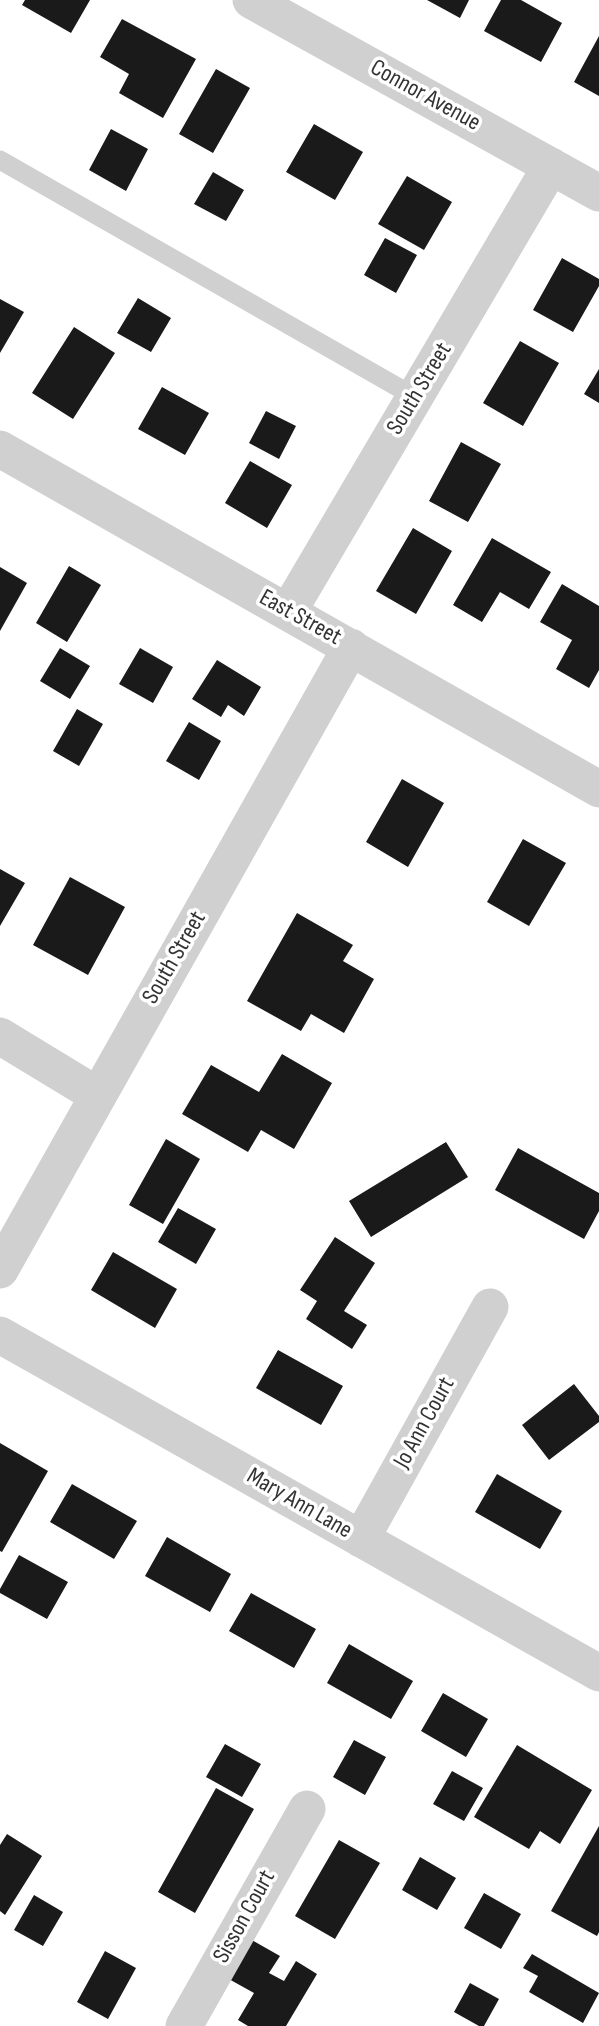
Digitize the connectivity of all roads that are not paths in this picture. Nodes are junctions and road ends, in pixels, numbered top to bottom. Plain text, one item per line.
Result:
1 (251, 0) edge
2 (0, 160) edge
3 (551, 166) junction
4 (599, 193) edge
5 (415, 397) junction
6 (0, 449) edge
7 (288, 612) junction
8 (351, 647) junction
9 (599, 789) edge
10 (0, 1036) edge
11 (97, 1095) junction
12 (0, 1270) edge
13 (490, 1307) dead end
14 (0, 1335) edge
15 (361, 1539) junction
16 (599, 1672) edge
17 (307, 1809) dead end
18 (184, 2026) edge

1 - 3 street, Connor Avenue
2 - 5 lane
3 - 4 street, Connor Avenue
3 - 5 street, South Street
5 - 7 street, South Street
6 - 7 street, East Street
7 - 8 street, East Street
8 - 9 street, East Street
8 - 11 street, South Street
10 - 11 street
11 - 12 street, South Street
13 - 15 street, Jo Ann Court
14 - 15 street, Mary Ann Lane
15 - 16 street, Mary Ann Lane
17 - 18 street, Sisson Court

